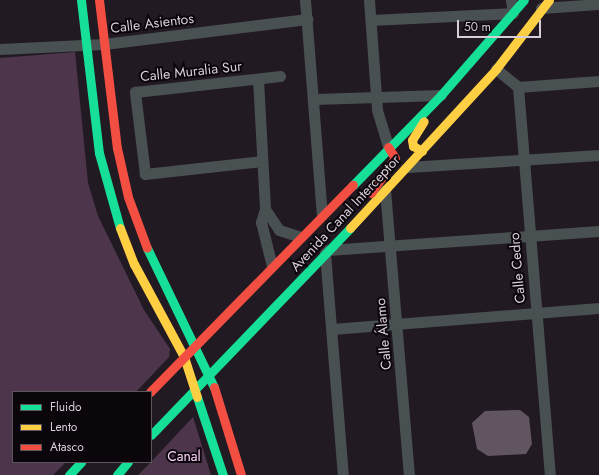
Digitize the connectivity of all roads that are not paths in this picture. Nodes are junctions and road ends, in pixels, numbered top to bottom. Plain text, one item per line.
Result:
1 (81, 0) edge
2 (99, 0) edge
3 (305, 0) edge
4 (369, 0) edge
5 (511, 0) edge
6 (524, 0) edge
7 (545, 4) edge
8 (599, 4) edge
9 (513, 13) junction
10 (306, 19) junction
11 (371, 20) junction
12 (86, 43) junction
13 (104, 44) junction
14 (0, 50) edge
15 (496, 69) junction
16 (280, 76) dead end
17 (258, 79) junction
18 (599, 80) edge
19 (518, 87) junction
20 (441, 95) junction
21 (376, 97) junction
22 (314, 99) junction
23 (388, 147) junction
24 (422, 151) junction
25 (599, 155) edge
26 (524, 160) junction
27 (262, 161) junction
28 (408, 167) junction
29 (385, 190) junction
30 (265, 209) junction
31 (322, 214) junction
32 (352, 224) junction
33 (599, 231) edge
34 (528, 236) junction
35 (300, 237) junction
36 (390, 246) junction
37 (326, 252) junction
38 (272, 266) junction
39 (599, 308) edge
40 (536, 313) junction
41 (398, 324) junction
42 (332, 329) junction
43 (197, 344) junction
44 (184, 357) junction
45 (210, 373) junction
46 (195, 386) junction
47 (151, 391) edge
48 (152, 434) edge
49 (80, 463) edge
50 (127, 463) edge
51 (69, 475) edge
52 (118, 475) edge
53 (223, 475) edge
54 (241, 475) edge
55 (343, 475) edge
56 (409, 475) edge
57 (550, 475) edge

1 - 12 main road
2 - 13 main road
3 - 10 street
4 - 11 street
5 - 9 street
6 - 9 main road, Avenida Canal Interceptor
7 - 8 street
7 - 15 main road, Avenida Canal Interceptor
9 - 11 street
9 - 20 main road, Avenida Canal Interceptor
10 - 13 street, Calle Asientos
10 - 22 street
11 - 21 street
12 - 13 street, Calle Asientos
12 - 14 street, Calle Asientos
12 - 44 main road
13 - 43 main road
15 - 19 street
15 - 24 main road, Avenida Canal Interceptor
16 - 17 street, Calle Muralia Sur
17 - 27 street, Calle Muralia Sur
17 - 27 street, Calle Muralia Sur
18 - 19 street
19 - 26 street, Calle Cedro
20 - 21 street
20 - 23 main road, Avenida Canal Interceptor
20 - 24 main road
21 - 22 street
21 - 23 street
22 - 31 street
23 - 31 main road, Avenida Canal Interceptor
23 - 32 main road
24 - 28 main road, Avenida Canal Interceptor
25 - 26 street
26 - 28 street
26 - 34 street, Calle Cedro
27 - 30 street, Calle Muralia Sur
28 - 29 main road, Avenida Canal Interceptor
29 - 32 main road, Avenida Canal Interceptor
29 - 36 street, Calle Álamo
30 - 35 street
30 - 38 street, Calle Muralia Sur
31 - 35 main road, Avenida Canal Interceptor
32 - 37 main road, Avenida Canal Interceptor
33 - 34 street
34 - 36 street
34 - 40 street, Calle Cedro
35 - 38 main road, Avenida Canal Interceptor
36 - 37 street
36 - 41 street, Calle Álamo
37 - 42 street
37 - 45 main road, Avenida Canal Interceptor
38 - 43 main road, Avenida Canal Interceptor
39 - 40 street
40 - 41 street
40 - 57 street, Calle Cedro
41 - 42 street
41 - 56 street, Calle Álamo
42 - 55 street
43 - 44 main road, Avenida Canal Interceptor
43 - 45 main road
44 - 46 main road
44 - 47 main road, Avenida Canal Interceptor
45 - 46 main road, Avenida Canal Interceptor
45 - 54 main road
46 - 48 main road, Avenida Canal Interceptor
46 - 53 main road
49 - 51 main road
50 - 52 main road

